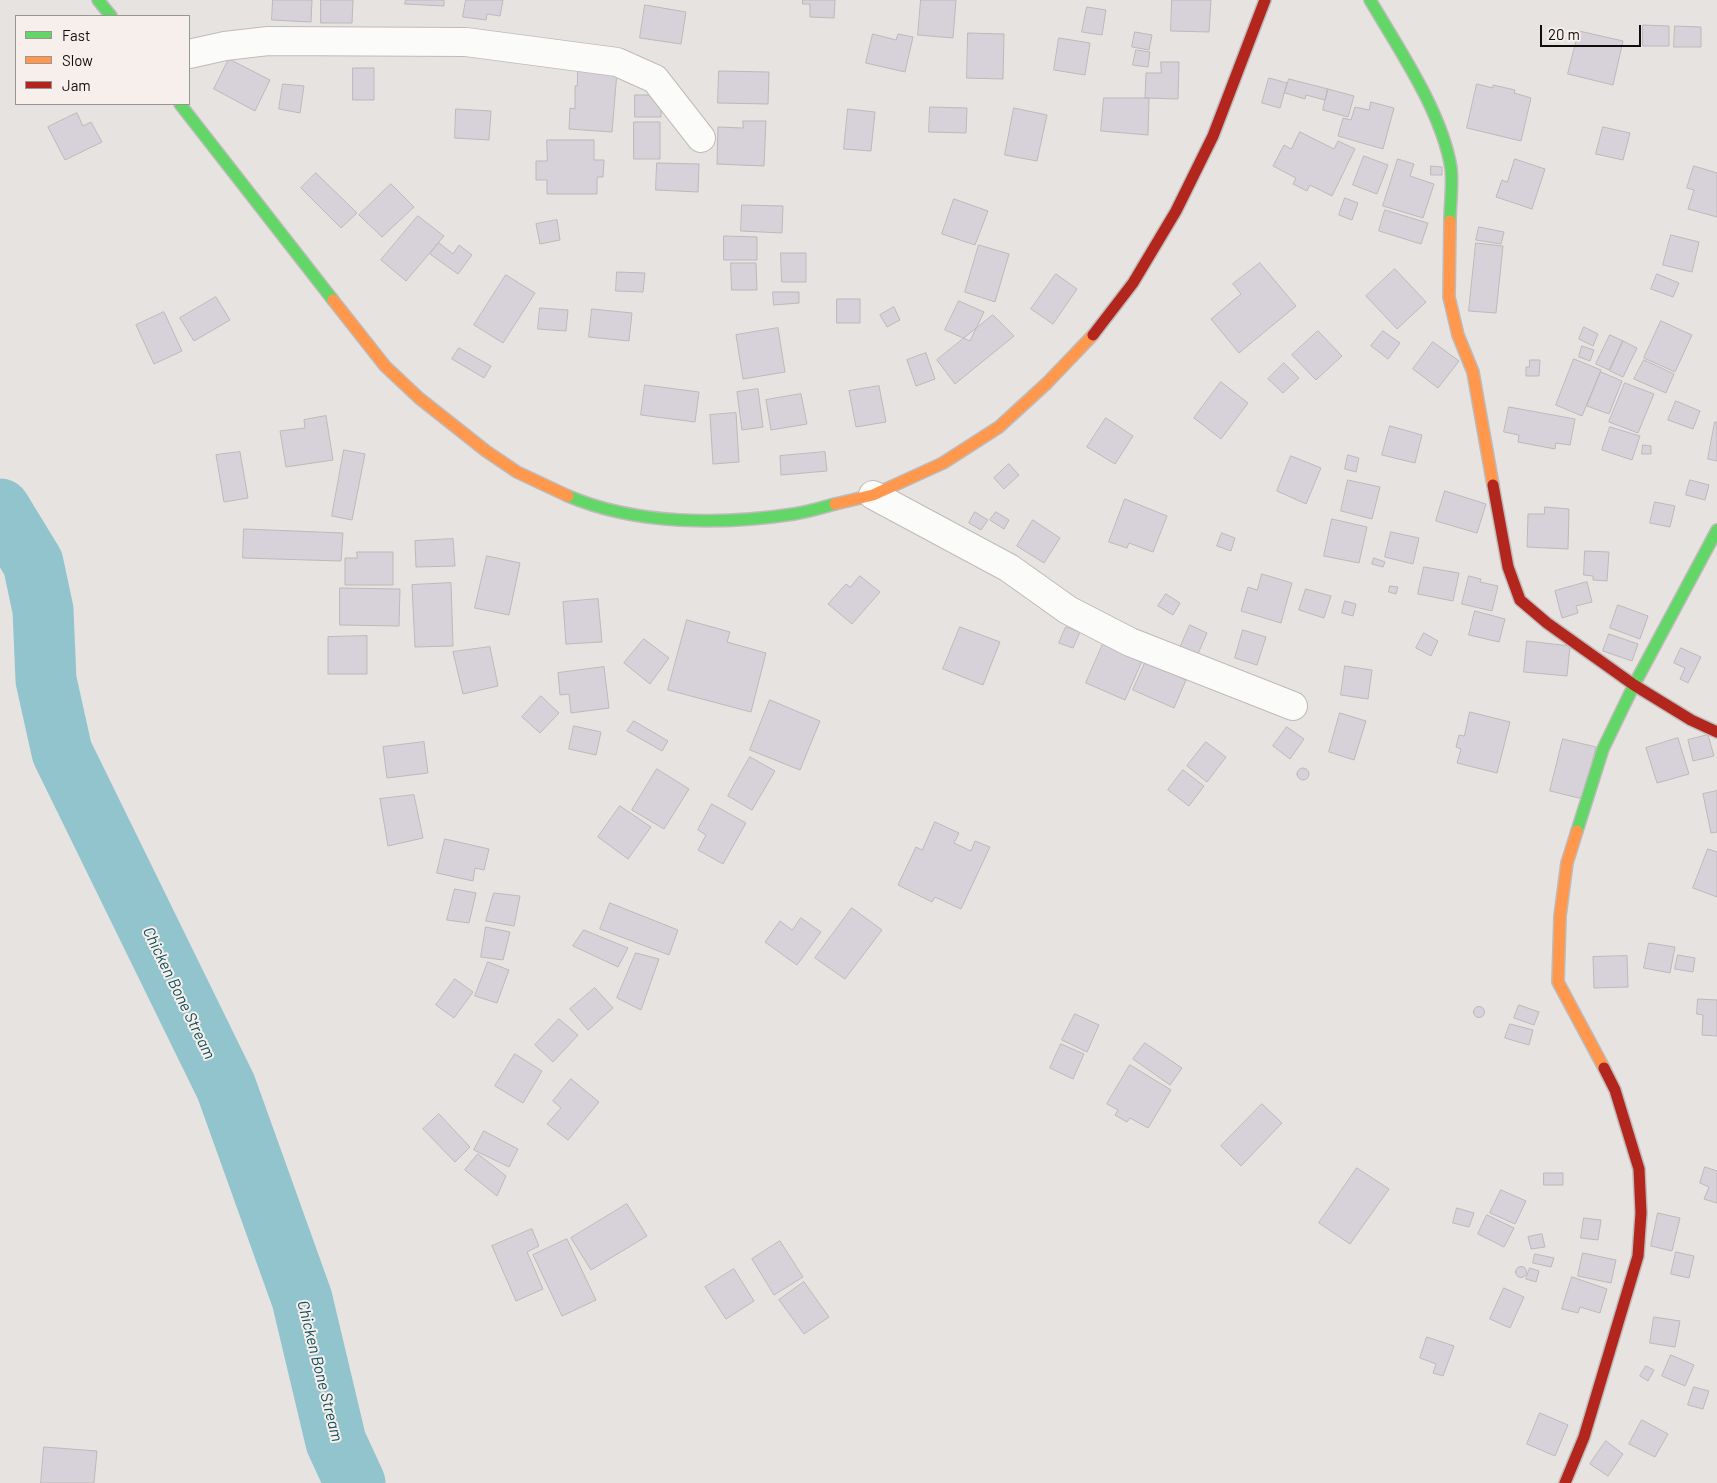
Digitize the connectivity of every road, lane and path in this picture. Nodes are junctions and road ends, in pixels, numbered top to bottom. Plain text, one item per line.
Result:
1 (98, 0) edge
2 (1265, 0) edge
3 (1370, 0) edge
4 (110, 15) edge
5 (190, 54) edge
6 (181, 105) edge
7 (701, 138) dead end
8 (873, 495) junction
9 (1717, 530) edge
10 (1634, 685) junction
11 (1293, 706) dead end
12 (1717, 732) edge
13 (1565, 1483) edge

1 - 4 street
2 - 8 street
3 - 10 street
5 - 7 street
6 - 8 street
8 - 11 street
9 - 10 street
10 - 12 street
10 - 13 street

